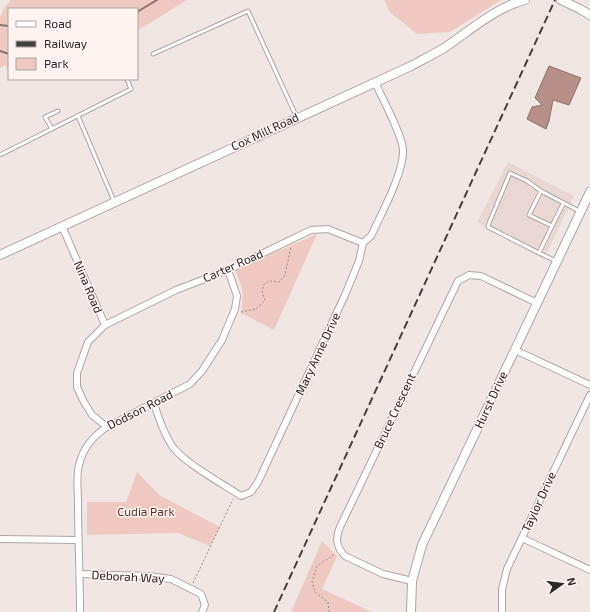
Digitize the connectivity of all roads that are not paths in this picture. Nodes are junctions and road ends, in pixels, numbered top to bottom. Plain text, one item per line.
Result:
1 (524, 0) edge
2 (561, 0) edge
3 (590, 15) edge
4 (153, 54) dead end
5 (127, 80) edge
6 (375, 82) junction
7 (58, 111) dead end
8 (78, 116) junction
9 (297, 118) junction
10 (52, 129) junction
11 (0, 153) edge
12 (541, 191) junction
13 (590, 192) edge
14 (114, 202) junction
15 (563, 204) junction
16 (581, 212) junction
17 (62, 226) junction
18 (552, 226) junction
19 (364, 243) junction
20 (539, 253) junction
21 (0, 255) edge
22 (557, 261) junction
23 (228, 270) junction
24 (537, 303) junction
25 (105, 325) junction
26 (515, 350) junction
27 (590, 385) edge
28 (590, 395) edge
29 (154, 403) junction
30 (107, 426) junction
31 (522, 538) junction
32 (0, 539) edge
33 (78, 540) junction
34 (590, 570) edge
35 (80, 574) junction
36 (412, 581) junction
37 (80, 612) edge
38 (202, 612) edge
39 (411, 612) edge
40 (502, 612) edge

1 - 6 street, Cox Mill Road
2 - 3 street
4 - 9 lane
5 - 8 lane
6 - 9 street, Cox Mill Road
6 - 19 street, Mary Anne Drive
7 - 10 lane
8 - 10 lane
8 - 14 lane
9 - 14 street, Cox Mill Road
10 - 11 lane
12 - 15 lane
12 - 18 lane
12 - 20 lane
13 - 16 street, Hurst Drive
14 - 17 street, Cox Mill Road
15 - 16 lane
15 - 18 lane
16 - 22 street, Hurst Drive
17 - 21 street, Cox Mill Road
17 - 25 street, Nina Road
18 - 20 lane
19 - 23 street, Carter Road
19 - 29 street, Mary Anne Drive
20 - 22 lane
22 - 24 street, Hurst Drive
23 - 25 street, Carter Road
23 - 29 street, Dodson Road
24 - 26 street, Hurst Drive
24 - 36 street, Bruce Crescent
25 - 30 street, Nina Road
26 - 27 street
26 - 36 street, Hurst Drive
28 - 31 street, Taylor Drive
29 - 30 street, Dodson Road
30 - 33 street, Dodson Road
31 - 34 street
31 - 40 street, Taylor Drive
32 - 33 street
33 - 35 street, Dodson Road
35 - 37 street, Dodson Road
35 - 38 street, Deborah Way
36 - 39 street, Hurst Drive

